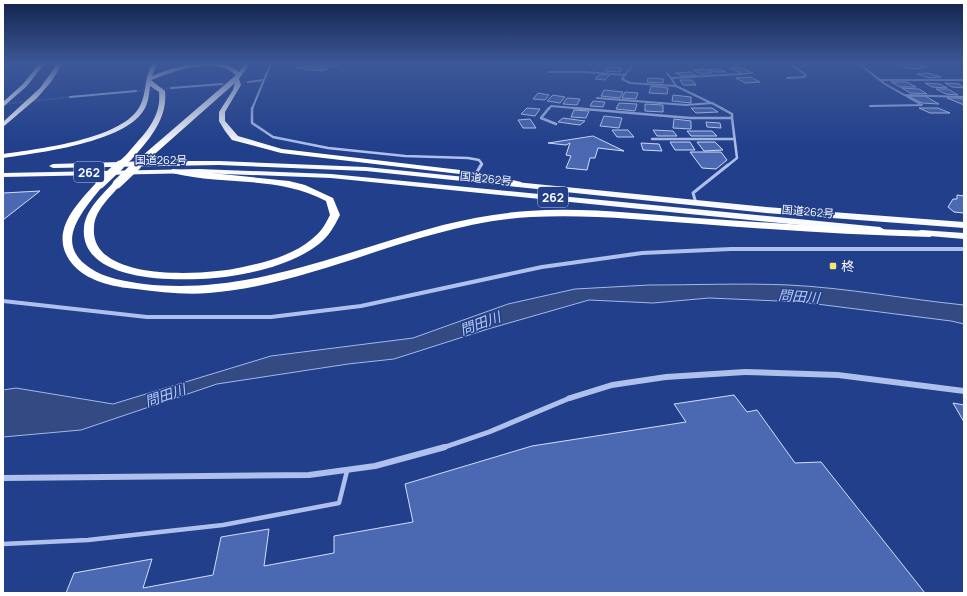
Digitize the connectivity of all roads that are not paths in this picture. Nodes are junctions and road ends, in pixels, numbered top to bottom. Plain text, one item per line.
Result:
1 (19, 91) edge
2 (41, 91) edge
3 (147, 91) edge
4 (162, 91) edge
5 (222, 91) tunnel mouth
6 (235, 91) edge
7 (260, 91) edge
8 (686, 91) edge
9 (898, 91) edge
10 (136, 92) tunnel mouth
11 (904, 95) junction
12 (70, 97) tunnel mouth
13 (964, 97) edge
14 (597, 98) dead end
15 (712, 103) junction
16 (3, 105) edge
17 (870, 106) dead end
18 (732, 118) junction
19 (556, 124) dead end
20 (3, 125) edge
21 (652, 139) dead end
22 (734, 139) junction
23 (3, 156) edge
24 (3, 168) edge
25 (175, 171) junction
26 (3, 176) edge
27 (475, 176) junction
28 (518, 184) joint
29 (696, 203) junction
30 (964, 225) edge
31 (930, 234) junction
32 (964, 236) edge
33 (964, 249) edge
34 (3, 301) edge
35 (964, 391) edge
36 (570, 398) joint
37 (347, 471) junction
38 (3, 478) edge
39 (3, 544) edge

1 - 16 highway
2 - 20 highway
3 - 23 highway
4 - 31 highway, bridge
5 - 25 highway, bridge
6 - 27 highway
7 - 27 street
8 - 15 street
9 - 11 street
10 - 12 street
11 - 13 street
11 - 17 street
14 - 15 street
15 - 18 street
18 - 19 street
18 - 22 street
21 - 22 street
22 - 29 street
24 - 27 highway, 国道262号 / 262
25 - 26 highway, 国道262号 / 262
25 - 31 highway, 国道262号 / 262
27 - 28 highway
28 - 29 highway, 国道262号 / 262
29 - 30 highway, 国道262号 / 262
31 - 32 highway, 国道262号 / 262
33 - 34 street
35 - 36 street
36 - 37 street
37 - 38 street
37 - 39 lane

